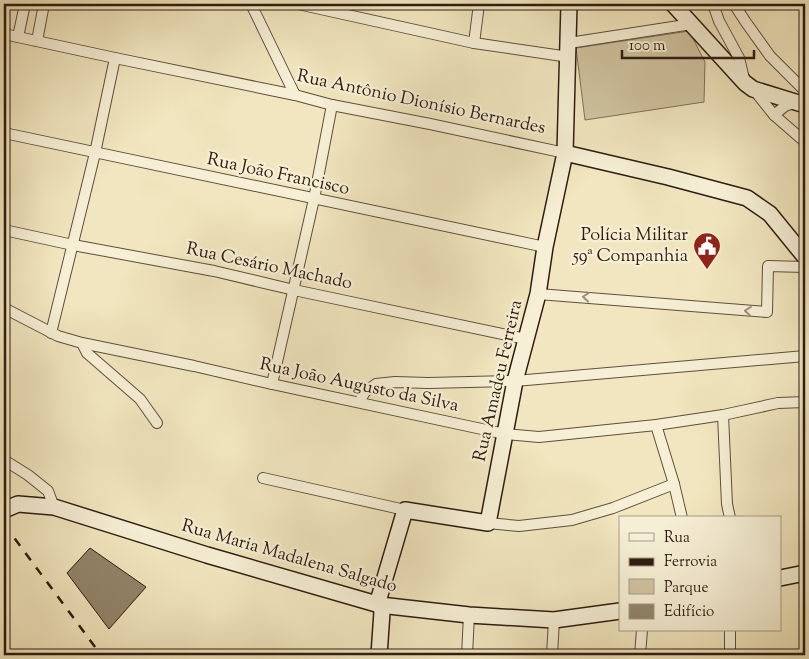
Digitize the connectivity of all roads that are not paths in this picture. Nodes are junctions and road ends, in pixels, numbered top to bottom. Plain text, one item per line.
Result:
1 (25, 4) edge
2 (44, 4) edge
3 (251, 4) edge
4 (298, 4) edge
5 (479, 4) edge
6 (569, 4) edge
7 (673, 4) edge
8 (713, 4) edge
9 (734, 4) edge
10 (692, 24) junction
11 (4, 34) edge
12 (18, 38) junction
13 (37, 42) junction
14 (474, 43) junction
15 (569, 50) junction
16 (115, 58) junction
17 (749, 86) junction
18 (295, 95) junction
19 (803, 98) edge
20 (332, 105) junction
21 (774, 115) junction
22 (4, 133) edge
23 (805, 142) edge
24 (95, 153) junction
25 (566, 153) junction
26 (314, 199) junction
27 (4, 230) edge
28 (73, 245) junction
29 (545, 248) junction
30 (805, 257) edge
31 (805, 267) edge
32 (294, 290) junction
33 (538, 294) junction
34 (4, 308) edge
35 (51, 333) junction
36 (526, 340) junction
37 (82, 343) junction
38 (805, 356) edge
39 (515, 381) junction
40 (272, 384) junction
41 (359, 402) junction
42 (805, 402) edge
43 (723, 415) junction
44 (157, 423) dead end
45 (656, 425) junction
46 (505, 434) junction
47 (4, 460) edge
48 (263, 478) dead end
49 (674, 484) junction
50 (54, 507) junction
51 (4, 510) edge
52 (405, 510) junction
53 (682, 516) edge
54 (730, 516) edge
55 (488, 522) junction
56 (805, 573) edge
57 (782, 578) edge
58 (380, 605) junction
59 (619, 611) edge
60 (469, 615) junction
61 (554, 620) junction
62 (642, 632) edge
63 (730, 632) edge
64 (379, 655) edge
65 (467, 655) edge
66 (552, 655) edge
67 (640, 655) edge
68 (730, 655) edge

1 - 12 street
2 - 13 street
3 - 18 street
4 - 14 street
5 - 14 street
6 - 15 street, Rua Amadeu Ferreira
7 - 10 street
8 - 17 street
9 - 19 street
10 - 15 street
10 - 17 street
11 - 12 street, Rua Antônio Dionísio Bernardes
12 - 13 street, Rua Antônio Dionísio Bernardes
13 - 16 street, Rua Antônio Dionísio Bernardes
14 - 15 street
15 - 25 street, Rua Amadeu Ferreira
16 - 18 street, Rua Antônio Dionísio Bernardes
16 - 24 street
17 - 19 street
17 - 21 street
18 - 20 street, Rua Antônio Dionísio Bernardes
19 - 21 street
20 - 25 street, Rua Antônio Dionísio Bernardes
20 - 26 street
21 - 23 street
22 - 24 street, Rua João Francisco
24 - 26 street, Rua João Francisco
24 - 28 street
25 - 29 street, Rua Amadeu Ferreira
25 - 30 street, Rua Antônio Dionísio Bernardes
26 - 29 street, Rua João Francisco
26 - 32 street
27 - 28 street, Rua Cesário Machado
28 - 32 street, Rua Cesário Machado
28 - 35 street
29 - 33 street, Rua Amadeu Ferreira
31 -> 33 street
32 - 36 street, Rua Cesário Machado
32 - 40 street
33 - 36 street, Rua Amadeu Ferreira
34 - 35 street, Rua João Augusto da Silva
35 - 37 street, Rua João Augusto da Silva
36 - 39 street, Rua Amadeu Ferreira
37 - 40 street, Rua João Augusto da Silva
37 - 44 street
38 - 39 street
39 - 41 street
39 - 46 street, Rua Amadeu Ferreira
40 - 41 street, Rua João Augusto da Silva
41 - 46 street, Rua João Augusto da Silva
42 - 43 street, Rua João Augusto da Silva
43 - 45 street, Rua João Augusto da Silva
43 - 54 street
45 - 46 street, Rua João Augusto da Silva
45 - 49 street
46 - 55 street, Rua Amadeu Ferreira
47 - 50 street
48 - 52 street
49 - 53 street
49 - 55 street
50 - 51 street, Rua Maria Madalena Salgado
50 - 58 street, Rua Maria Madalena Salgado
52 - 55 street
52 - 58 street
56 - 57 street
58 - 60 street, Rua Maria Madalena Salgado
58 - 64 street
59 - 61 street, Rua Maria Madalena Salgado
60 - 61 street, Rua Maria Madalena Salgado
60 - 65 street
61 - 66 street
62 - 67 street
63 - 68 street

